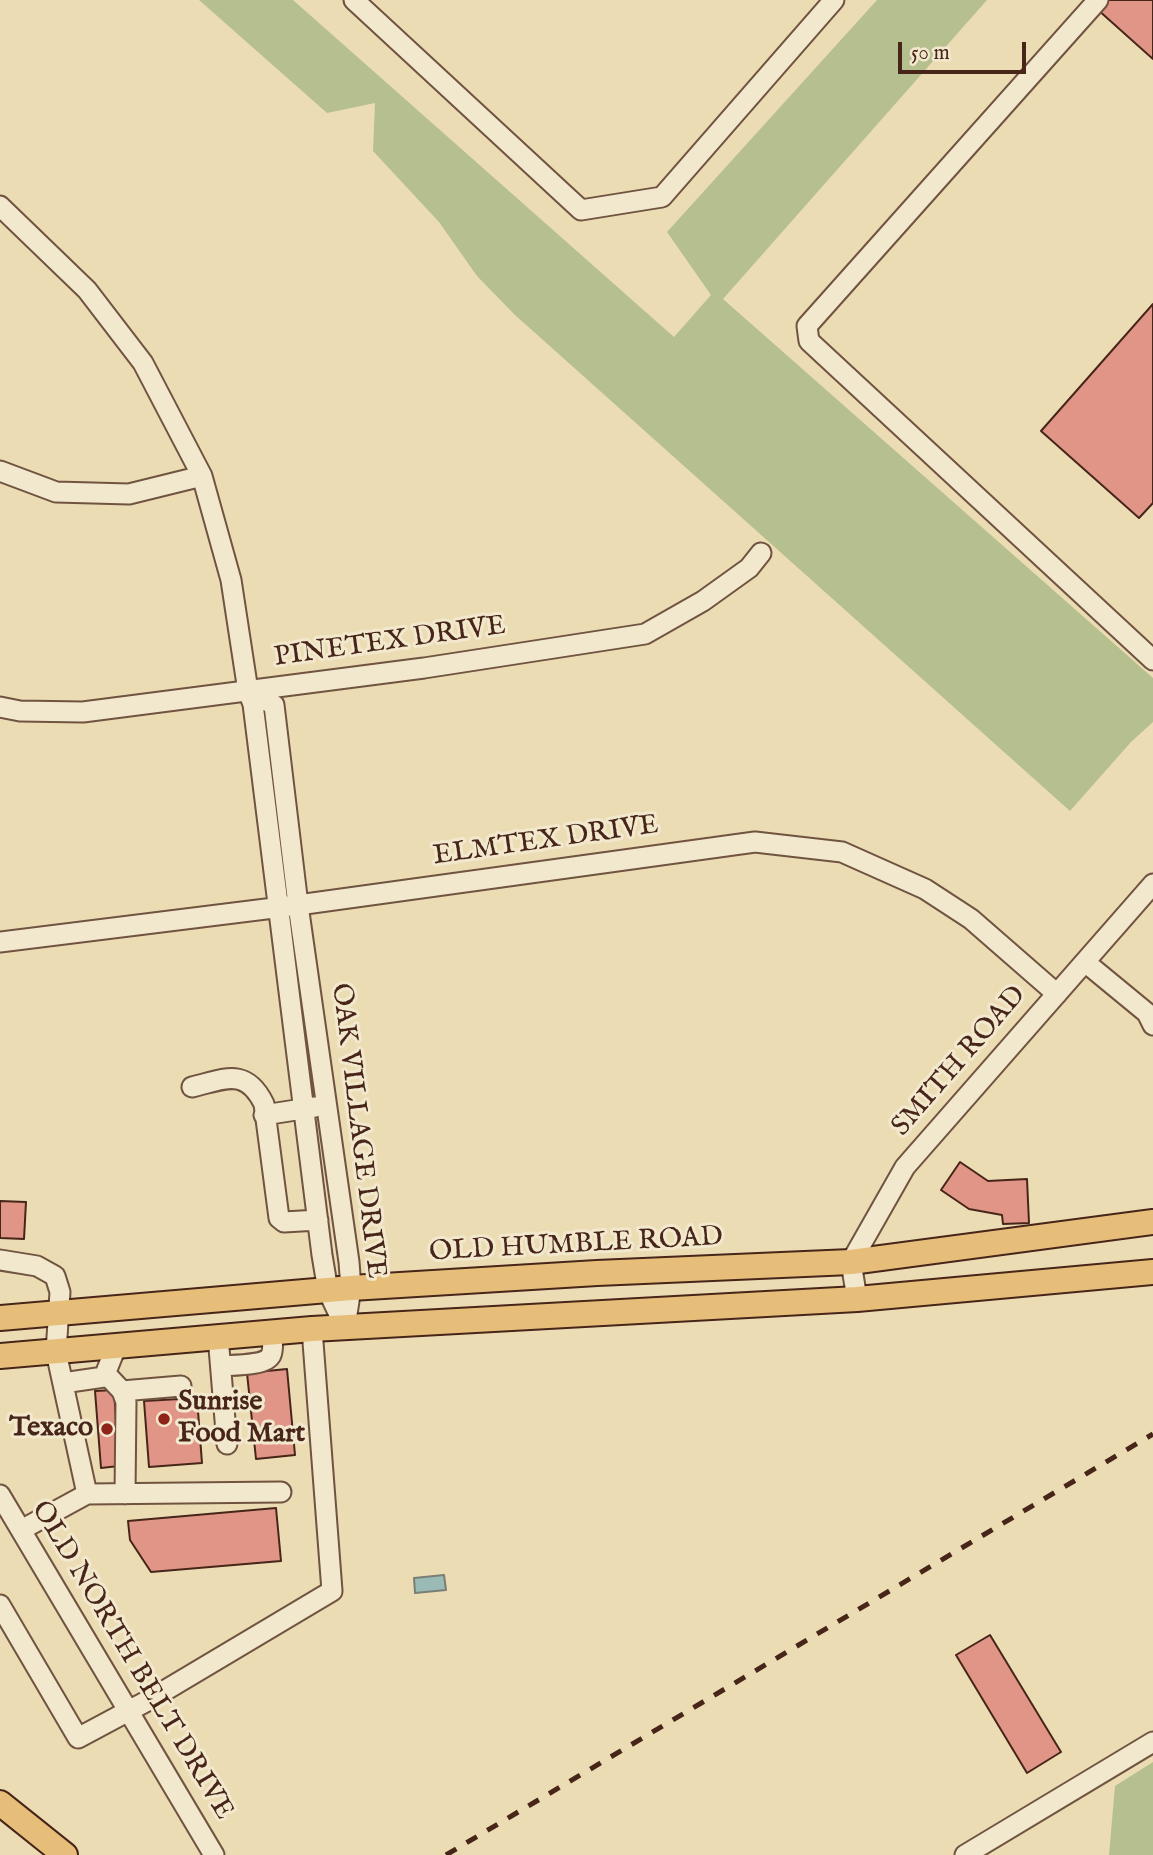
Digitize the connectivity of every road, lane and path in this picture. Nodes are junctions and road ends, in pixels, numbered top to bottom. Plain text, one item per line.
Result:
1 (354, 0) edge
2 (834, 0) edge
3 (1098, 0) edge
4 (0, 206) edge
5 (0, 471) edge
6 (202, 476) junction
7 (761, 553) dead end
8 (1153, 660) edge
9 (248, 691) junction
10 (0, 708) edge
11 (1153, 884) edge
12 (289, 906) junction
13 (0, 942) edge
14 (1085, 962) junction
15 (1057, 994) junction
16 (1151, 1015) edge
17 (192, 1087) dead end
18 (327, 1106) junction
19 (304, 1109) junction
20 (264, 1115) junction
21 (318, 1220) junction
22 (1153, 1222) edge
23 (0, 1259) edge
24 (851, 1262) junction
25 (1153, 1272) edge
26 (597, 1273) junction
27 (340, 1289) junction
28 (857, 1299) junction
29 (598, 1312) junction
30 (58, 1313) junction
31 (0, 1318) edge
32 (345, 1327) junction
33 (312, 1329) junction
34 (272, 1332) junction
35 (218, 1336) junction
36 (117, 1347) junction
37 (56, 1352) junction
38 (0, 1356) edge
39 (221, 1366) junction
40 (106, 1374) junction
41 (63, 1383) junction
42 (181, 1386) dead end
43 (122, 1391) junction
44 (227, 1444) dead end
45 (281, 1492) dead end
46 (87, 1494) junction
47 (125, 1494) junction
48 (0, 1495) edge
49 (20, 1530) junction
50 (0, 1605) edge
51 (127, 1710) junction
52 (1153, 1742) edge
53 (0, 1803) edge
54 (65, 1855) edge
55 (214, 1855) edge
56 (965, 1855) edge

1 - 2 street
3 - 8 street
4 - 6 street
5 - 6 street
6 - 9 street
7 - 9 street, PINETEX DRIVE
9 - 10 street, PINETEX DRIVE
9 - 12 street, OAK VILLAGE DRIVE
11 - 14 street, SMITH ROAD
12 - 13 street, ELMTEX DRIVE
12 - 15 street, ELMTEX DRIVE
12 - 18 street, OAK VILLAGE DRIVE
12 - 19 street, OAK VILLAGE DRIVE
14 - 15 street, SMITH ROAD
14 - 16 street
15 - 24 street, SMITH ROAD
17 - 20 street
18 - 19 street
18 - 27 street, OAK VILLAGE DRIVE
19 - 20 street
19 - 21 street, OAK VILLAGE DRIVE
20 - 21 street
21 - 27 street, OAK VILLAGE DRIVE
22 - 24 main road, OLD HUMBLE ROAD
23 - 30 street
24 - 26 main road, OLD HUMBLE ROAD
24 - 28 street
25 - 28 main road
26 - 27 main road, OLD HUMBLE ROAD
26 - 29 main road
27 - 30 main road, OLD HUMBLE ROAD
27 - 32 street, OAK VILLAGE DRIVE
28 - 29 main road
29 - 32 main road
30 - 31 main road, OLD HUMBLE ROAD
30 - 37 street
32 - 33 main road
33 - 34 main road
33 - 51 street
34 - 35 main road
34 - 39 street
35 - 36 main road
35 - 39 street
36 - 37 main road
36 - 40 street
37 - 38 main road
37 - 41 street
39 - 44 street
40 - 41 street
40 - 43 street
41 - 46 street
42 - 43 street
43 - 47 street
45 - 47 street
46 - 47 street
46 - 49 street
48 - 49 street, OLD NORTH BELT DRIVE
49 - 51 street, OLD NORTH BELT DRIVE
50 - 51 street
51 - 55 street, OLD NORTH BELT DRIVE
52 - 56 street
53 - 54 main road

